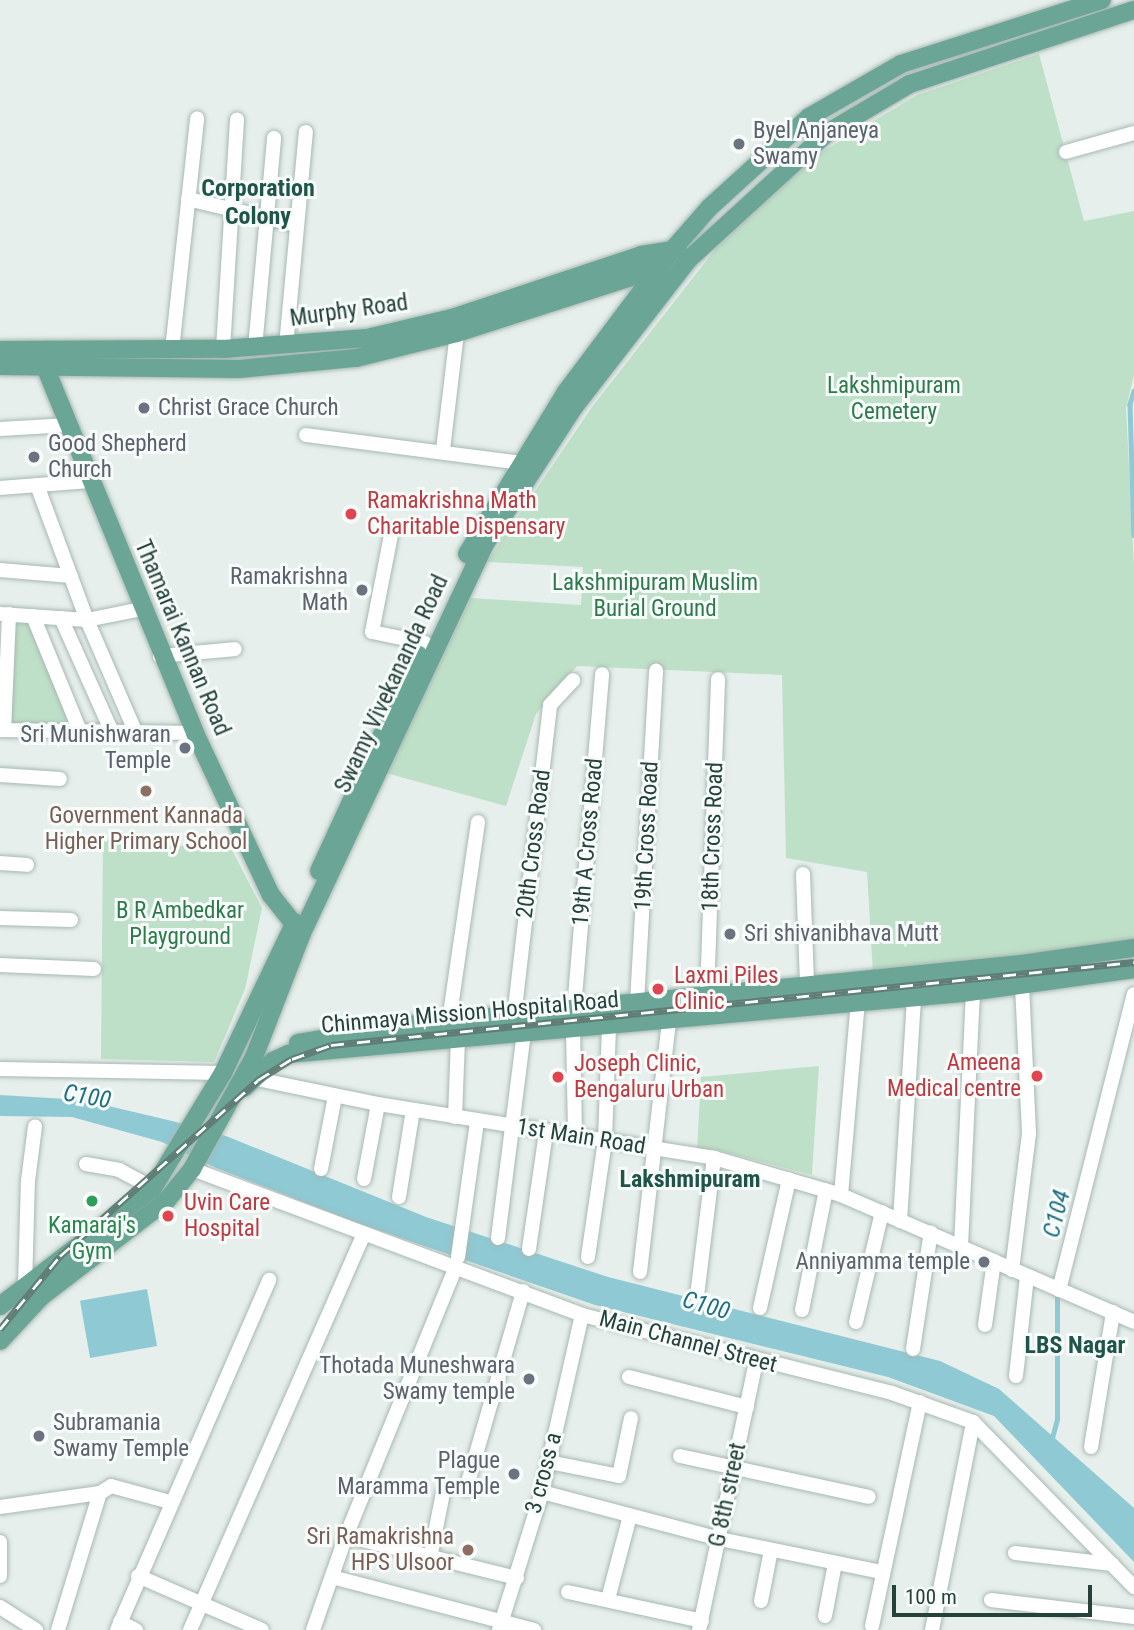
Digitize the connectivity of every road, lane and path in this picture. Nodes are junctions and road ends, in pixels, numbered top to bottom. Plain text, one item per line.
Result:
1 (1102, 0) edge
2 (1134, 10) edge
3 (197, 118) dead end
4 (237, 119) dead end
5 (306, 132) dead end
6 (1134, 133) edge
7 (274, 138) dead end
8 (1066, 152) dead end
9 (188, 198) junction
10 (232, 209) junction
11 (268, 218) junction
12 (297, 225) junction
13 (682, 253) junction
14 (667, 273) junction
15 (606, 284) junction
16 (622, 318) junction
17 (457, 333) junction
18 (286, 345) junction
19 (256, 348) junction
20 (223, 349) junction
21 (0, 350) edge
22 (172, 350) junction
23 (42, 358) junction
24 (0, 366) edge
25 (69, 425) junction
26 (0, 429) edge
27 (306, 435) dead end
28 (443, 450) junction
29 (529, 464) junction
30 (90, 481) junction
31 (37, 485) junction
32 (0, 488) edge
33 (393, 530) dead end
34 (469, 562) junction
35 (0, 570) edge
36 (71, 576) junction
37 (141, 609) junction
38 (4, 614) edge
39 (33, 616) junction
40 (61, 618) junction
41 (87, 620) junction
42 (425, 643) junction
43 (235, 649) dead end
44 (160, 656) junction
45 (656, 671) dead end
46 (602, 674) dead end
47 (718, 679) dead end
48 (573, 680) dead end
49 (79, 729) junction
50 (2, 730) edge
51 (111, 730) junction
52 (135, 731) junction
53 (195, 733) junction
54 (0, 775) edge
55 (60, 779) dead end
56 (478, 822) dead end
57 (0, 863) edge
58 (27, 864) dead end
59 (803, 874) dead end
60 (0, 918) edge
61 (71, 920) dead end
62 (298, 929) junction
63 (1134, 948) edge
64 (1021, 964) junction
65 (0, 965) edge
66 (1134, 969) edge
67 (94, 970) dead end
68 (807, 985) junction
69 (1025, 985) junction
70 (973, 992) junction
71 (1134, 994) edge
72 (707, 995) junction
73 (914, 997) junction
74 (858, 1001) junction
75 (637, 1002) junction
76 (574, 1009) junction
77 (514, 1017) junction
78 (669, 1020) junction
79 (449, 1021) junction
80 (609, 1026) junction
81 (573, 1029) junction
82 (524, 1033) junction
83 (458, 1040) junction
84 (254, 1058) junction
85 (0, 1069) edge
86 (223, 1073) junction
87 (252, 1078) junction
88 (335, 1096) junction
89 (233, 1097) junction
90 (378, 1104) junction
91 (412, 1110) junction
92 (455, 1117) junction
93 (477, 1121) junction
94 (35, 1126) dead end
95 (513, 1126) junction
96 (546, 1132) junction
97 (575, 1136) junction
98 (605, 1141) junction
99 (651, 1149) junction
100 (713, 1158) junction
101 (86, 1164) dead end
102 (194, 1166) junction
103 (321, 1169) dead end
104 (364, 1179) dead end
105 (789, 1179) junction
106 (153, 1188) junction
107 (826, 1189) junction
108 (841, 1195) junction
109 (399, 1197) dead end
110 (882, 1212) junction
111 (900, 1221) junction
112 (931, 1232) junction
113 (363, 1235) junction
114 (498, 1238) dead end
115 (961, 1246) junction
116 (530, 1249) dead end
117 (588, 1257) dead end
118 (993, 1261) junction
119 (457, 1262) junction
120 (1012, 1270) junction
121 (640, 1272) dead end
122 (1027, 1276) junction
123 (269, 1280) dead end
124 (25, 1286) junction
125 (1056, 1289) junction
126 (523, 1291) junction
127 (697, 1296) dead end
128 (0, 1306) edge
129 (760, 1308) dead end
130 (802, 1310) dead end
131 (1113, 1312) junction
132 (582, 1315) junction
133 (856, 1322) dead end
134 (1134, 1322) edge
135 (985, 1325) dead end
136 (2, 1333) edge
137 (914, 1349) dead end
138 (756, 1361) junction
139 (1016, 1376) dead end
140 (629, 1377) dead end
141 (920, 1402) junction
142 (747, 1407) junction
143 (631, 1418) dead end
144 (973, 1422) junction
145 (1091, 1447) dead end
146 (680, 1456) dead end
147 (549, 1462) junction
148 (733, 1467) junction
149 (466, 1489) dead end
150 (542, 1492) junction
151 (100, 1493) junction
152 (443, 1493) dead end
153 (869, 1497) dead end
154 (170, 1502) junction
155 (0, 1507) edge
156 (630, 1516) junction
157 (346, 1536) junction
158 (720, 1539) junction
159 (0, 1542) edge
160 (771, 1550) junction
161 (1015, 1553) dead end
162 (430, 1558) junction
163 (835, 1563) junction
164 (1112, 1564) junction
165 (881, 1572) junction
166 (138, 1576) junction
167 (0, 1577) edge
168 (332, 1577) junction
169 (517, 1578) junction
170 (1134, 1587) edge
171 (568, 1592) dead end
172 (608, 1599) junction
173 (991, 1600) dead end
174 (203, 1601) junction
175 (761, 1601) dead end
176 (0, 1607) edge
177 (825, 1616) dead end
178 (1134, 1617) edge
179 (700, 1625) edge
180 (119, 1626) edge
181 (501, 1626) edge
182 (872, 1626) dead end
183 (36, 1630) edge
184 (58, 1630) edge
185 (136, 1630) edge
186 (190, 1630) edge
187 (262, 1630) edge
188 (313, 1630) edge
189 (534, 1630) edge
190 (932, 1630) edge

1 - 13 main road, Swamy Vivekananda Road
2 - 13 main road, Swamy Vivekananda Road
3 - 9 street
4 - 10 street
5 - 12 street
6 - 8 street
7 - 11 street
9 - 10 street
9 - 22 street
10 - 11 street
10 - 20 street
11 - 12 street
11 - 19 street
12 - 18 street
13 - 14 main road, Swamy Vivekananda Road
13 - 18 main road, Murphy Road
14 - 15 main road, Murphy Road
14 - 16 main road, Swamy Vivekananda Road
14 - 29 main road, Swamy Vivekananda Road
15 - 16 main road
15 - 17 main road, Murphy Road
16 - 29 main road, Swamy Vivekananda Road
17 - 23 main road, Murphy Road
17 - 28 street
18 - 19 main road, Murphy Road
19 - 20 main road, Murphy Road
20 - 22 main road, Murphy Road
21 - 23 main road, Murphy Road
22 - 23 main road, Murphy Road
23 - 24 main road, Murphy Road
23 - 25 main road, Thamarai Kannan Road
25 - 26 street
25 - 30 main road, Thamarai Kannan Road
27 - 28 street
28 - 29 street
29 - 34 main road, Swamy Vivekananda Road
30 - 31 street
30 - 37 main road, Thamarai Kannan Road
31 - 32 street
31 - 36 street
33 - 42 street
34 - 42 main road, Swamy Vivekananda Road
34 - 62 main road, Swamy Vivekananda Road
35 - 36 street
36 - 41 street
37 - 41 street
37 - 44 main road, Thamarai Kannan Road
38 - 39 street
38 - 50 street
39 - 40 street
39 - 49 street
40 - 41 street
40 - 51 street
41 - 52 street
42 - 62 main road, Swamy Vivekananda Road
43 - 44 street
44 - 53 main road, Thamarai Kannan Road
45 - 75 street, 19th Cross Road
46 - 76 street, 19th A Cross Road
47 - 72 street, 18th Cross Road
48 - 77 street, 20th Cross Road
49 - 50 street
49 - 51 street
51 - 52 street
52 - 53 street
53 - 62 main road, Thamarai Kannan Road
54 - 55 street
56 - 79 street
57 - 58 street
59 - 68 street
60 - 61 street
62 - 84 main road, Swamy Vivekananda Road
62 - 86 main road, Swamy Vivekananda Road
63 - 64 main road, Chinmaya Mission Hospital Road
64 - 68 main road, Chinmaya Mission Hospital Road
64 - 69 street
65 - 67 street
66 - 69 main road, Chinmaya Mission Hospital Road
68 - 72 main road, Chinmaya Mission Hospital Road
69 - 70 main road, Chinmaya Mission Hospital Road
69 - 120 street
70 - 73 main road, Chinmaya Mission Hospital Road
70 - 115 street
71 - 125 street
72 - 75 main road, Chinmaya Mission Hospital Road
73 - 74 main road, Chinmaya Mission Hospital Road
73 - 111 street
74 - 78 main road, Chinmaya Mission Hospital Road
74 - 108 street
75 - 76 main road, Chinmaya Mission Hospital Road
76 - 77 main road, Chinmaya Mission Hospital Road
77 - 79 main road, Chinmaya Mission Hospital Road
78 - 80 main road, Chinmaya Mission Hospital Road
78 - 99 street
79 - 84 main road, Chinmaya Mission Hospital Road
80 - 81 main road, Chinmaya Mission Hospital Road
80 - 98 street
81 - 82 main road, Chinmaya Mission Hospital Road
81 - 97 street
82 - 83 main road, Chinmaya Mission Hospital Road
82 - 95 street
83 - 87 main road, Chinmaya Mission Hospital Road
83 - 92 street
84 - 86 main road, Chinmaya Mission Hospital Road
84 - 89 main road, Swamy Vivekananda Road
85 - 86 street
86 - 106 main road, Swamy Vivekananda Road
87 - 88 street, 1st Main Road
87 - 89 main road, Chinmaya Mission Hospital Road
88 - 90 street, 1st Main Road
88 - 103 street
89 - 102 main road, Swamy Vivekananda Road
90 - 91 street, 1st Main Road
90 - 104 street
91 - 92 street, 1st Main Road
91 - 109 street
92 - 93 street, 1st Main Road
93 - 95 street, 1st Main Road
93 - 119 street
94 - 124 street
95 - 96 street, 1st Main Road
95 - 114 street
96 - 97 street, 1st Main Road
96 - 116 street
97 - 98 street, 1st Main Road
98 - 99 street, 1st Main Road
98 - 117 street
99 - 100 street, 1st Main Road
99 - 121 street
100 - 105 street, 1st Main Road
100 - 127 street
101 - 106 street
102 - 113 street, Main Channel Street
102 - 136 main road, Swamy Vivekananda Road
105 - 107 street, 1st Main Road
105 - 129 street
106 - 124 main road, Swamy Vivekananda Road
107 - 108 street, 1st Main Road
107 - 130 street
108 - 110 street, 1st Main Road
110 - 111 street, 1st Main Road
110 - 133 street
111 - 112 street, 1st Main Road
112 - 115 street, 1st Main Road
112 - 137 street
113 - 119 street, Main Channel Street
113 - 174 street
115 - 118 street, 1st Main Road
118 - 120 street, 1st Main Road
118 - 135 street
119 - 126 street, Main Channel Street
119 - 157 street
120 - 122 street, 1st Main Road
122 - 125 street, 1st Main Road
122 - 139 street
123 - 154 street
124 - 128 main road, Swamy Vivekananda Road
125 - 131 street, 1st Main Road
126 - 132 street, Main Channel Street
126 - 149 street
131 - 134 street, 1st Main Road
131 - 145 street
132 - 138 street, Main Channel Street
132 - 147 street, 3 cross a
138 - 141 street, Main Channel Street
138 - 142 street, G 8th street
140 - 142 street
141 - 144 street, Main Channel Street
141 - 165 street
142 - 148 street, G 8th street
143 - 147 street
144 - 164 street, Main Channel Street
144 - 190 street
146 - 148 street
147 - 150 street, 3 cross a
148 - 153 street
148 - 158 street, G 8th street
150 - 156 street
150 - 169 street, 3 cross a
151 - 154 street
151 - 155 street
151 - 184 street
152 - 162 street
154 - 166 street
156 - 158 street
156 - 172 street
157 - 162 street
157 - 168 street
158 - 160 street
158 - 179 street, G 8th street
159 - 167 street
160 - 163 street
160 - 175 street
161 - 164 street
162 - 169 street
163 - 165 street
163 - 177 street
164 - 170 street, Main Channel Street
165 - 182 street
166 - 174 street
166 - 180 street
168 - 181 street
168 - 188 street
169 - 181 street, 3 cross a
171 - 172 street
172 - 179 street
173 - 178 street
174 - 186 street
174 - 187 street
176 - 183 street
180 - 185 street
181 - 189 street

